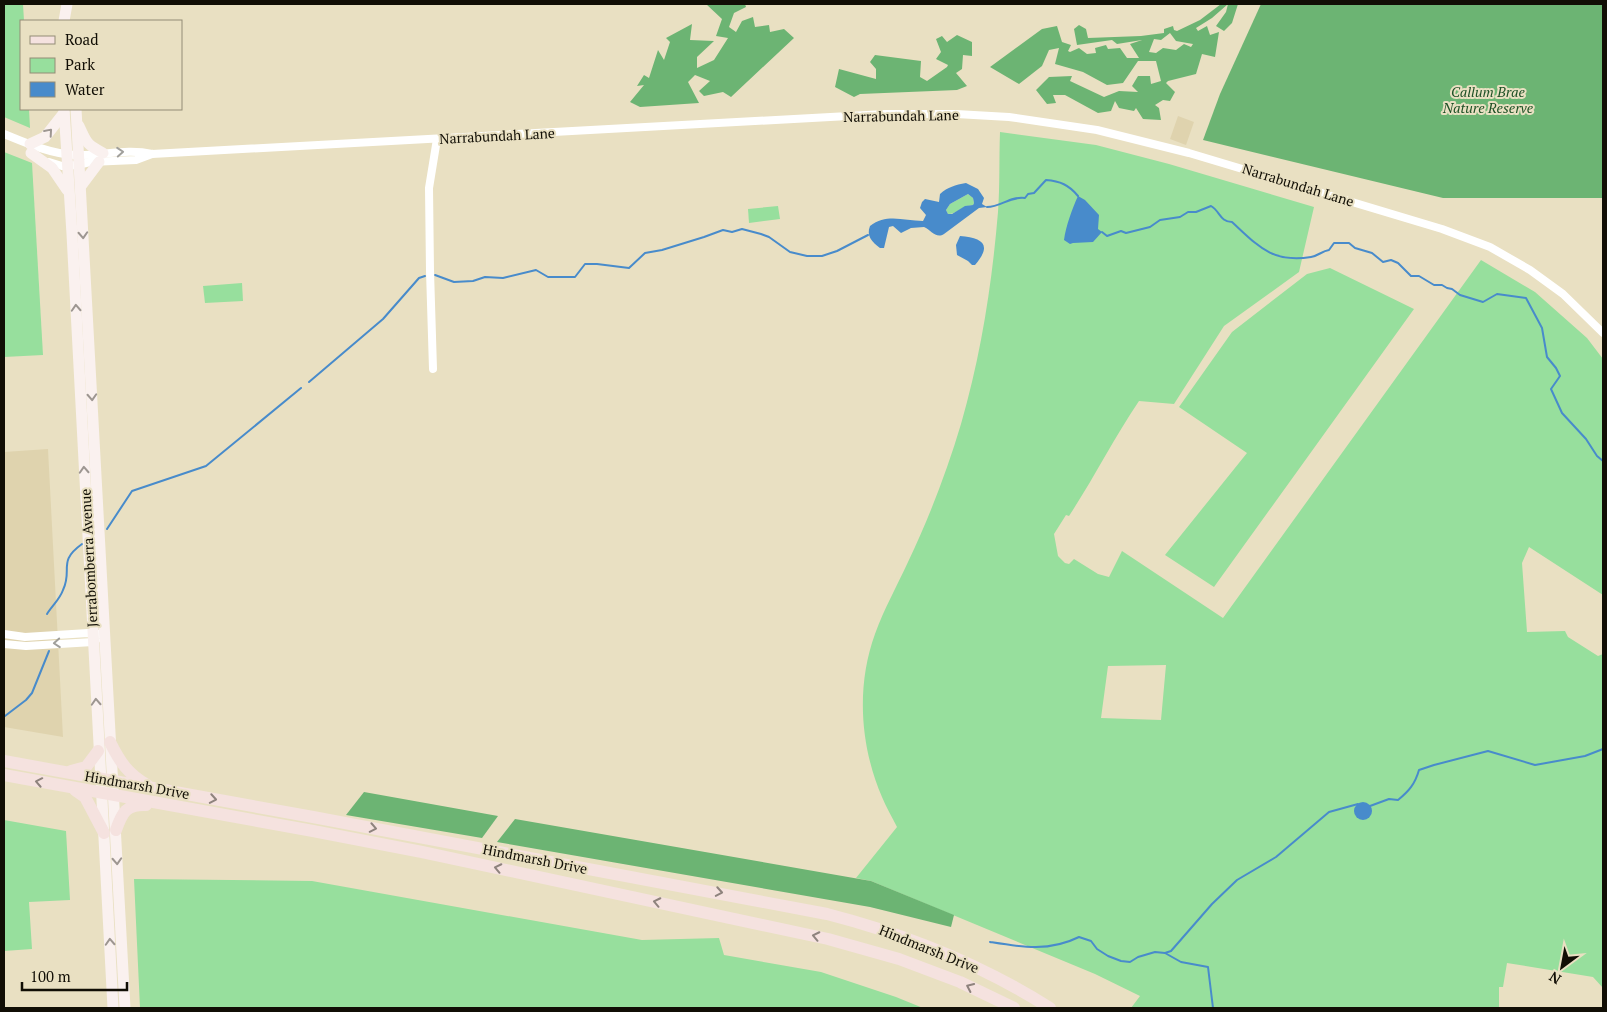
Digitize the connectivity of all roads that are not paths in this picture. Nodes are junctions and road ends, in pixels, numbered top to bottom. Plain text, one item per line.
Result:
1 (68, 4) edge
2 (64, 20) edge
3 (71, 20) edge
4 (76, 110) edge
5 (64, 111) edge
6 (77, 122) junction
7 (4, 135) edge
8 (437, 139) junction
9 (31, 149) junction
10 (101, 158) junction
11 (72, 160) junction
12 (81, 186) junction
13 (70, 194) junction
14 (1603, 333) edge
15 (433, 369) dead end
16 (97, 616) junction
17 (4, 634) edge
18 (104, 636) junction
19 (93, 637) junction
20 (4, 644) edge
21 (110, 742) junction
22 (98, 751) junction
23 (4, 761) edge
24 (66, 772) junction
25 (4, 775) edge
26 (100, 779) junction
27 (113, 781) junction
28 (73, 788) junction
29 (158, 790) junction
30 (107, 794) junction
31 (188, 808) junction
32 (110, 831) junction
33 (482, 849) junction
34 (480, 864) junction
35 (117, 1004) edge
36 (1014, 1008) edge
37 (1050, 1008) edge

1 - 2 street
1 - 3 street
4 - 6 street, Jerrabomberra Avenue
9 -> 5 street
5 - 11 street, Jerrabomberra Avenue
6 - 10 street
6 - 11 street, Jerrabomberra Avenue
7 - 9 street, Narrabundah Lane
8 - 10 street, Narrabundah Lane
8 - 14 street, Narrabundah Lane
8 - 15 street
9 - 11 street, Narrabundah Lane
9 - 11 street, Narrabundah Lane
9 - 13 street
10 - 11 street, Narrabundah Lane
10 - 12 street
11 - 12 street, Jerrabomberra Avenue
11 - 13 street, Jerrabomberra Avenue
12 -> 16 street, Jerrabomberra Avenue
16 -> 13 street, Jerrabomberra Avenue
16 - 18 street, Jerrabomberra Avenue
16 - 19 street, Jerrabomberra Avenue
17 - 19 street
18 - 19 street
18 - 21 street, Jerrabomberra Avenue
19 -> 20 street
22 -> 19 street, Jerrabomberra Avenue
21 - 27 street, Jerrabomberra Avenue
21 - 29 main road
22 - 24 main road
22 - 26 street, Jerrabomberra Avenue
23 - 24 main road, Hindmarsh Drive
24 - 26 main road, Hindmarsh Drive
28 -> 25 main road, Hindmarsh Drive
26 - 27 main road, Hindmarsh Drive
26 - 30 street, Jerrabomberra Avenue
27 - 29 main road, Hindmarsh Drive
27 - 30 street, Jerrabomberra Avenue
28 - 30 main road, Hindmarsh Drive
28 - 32 main road
29 -> 33 main road, Hindmarsh Drive
30 - 31 main road, Hindmarsh Drive
30 - 32 street, Jerrabomberra Avenue
31 - 32 main road
31 - 34 main road, Hindmarsh Drive
35 -> 32 street, Jerrabomberra Avenue
32 -> 35 street, Jerrabomberra Avenue
33 - 34 main road
33 -> 37 main road, Hindmarsh Drive
36 -> 34 main road, Hindmarsh Drive

